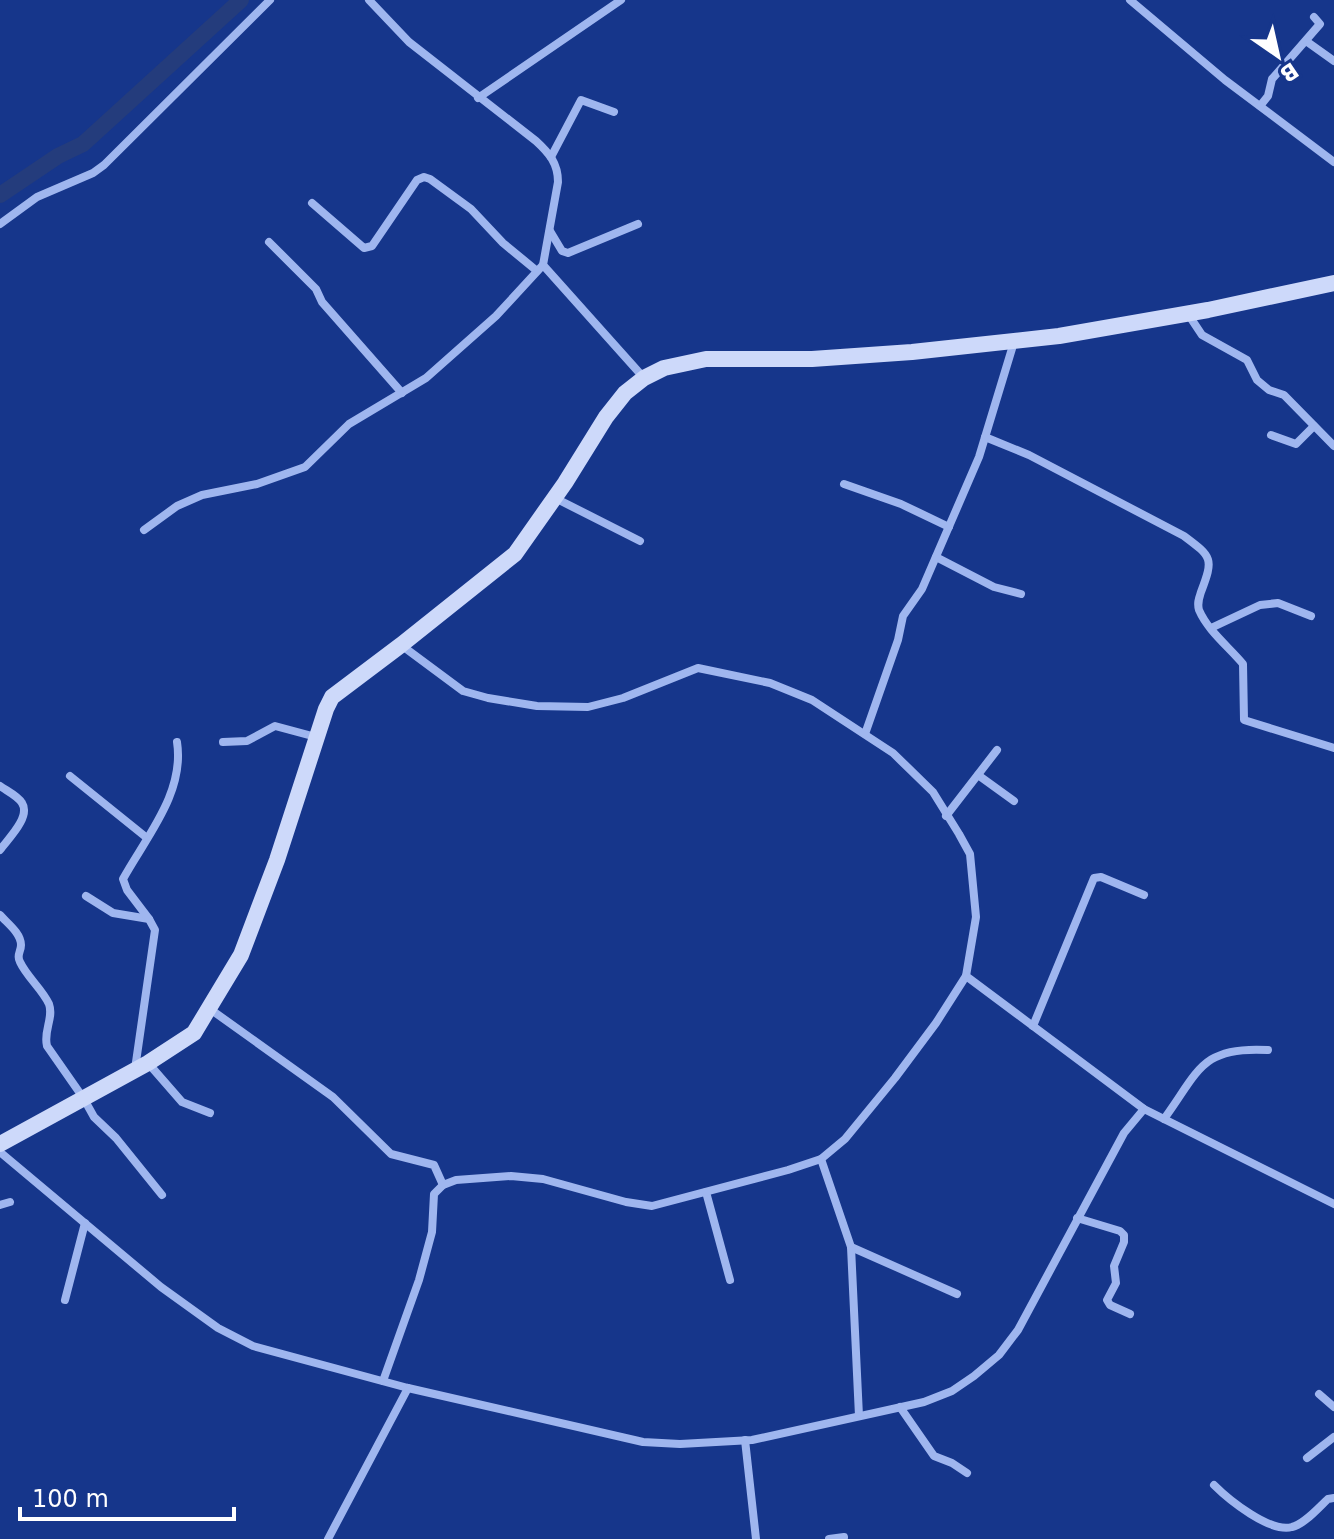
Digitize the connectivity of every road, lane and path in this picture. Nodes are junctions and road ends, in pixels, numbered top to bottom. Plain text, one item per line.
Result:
1 (270, 0) edge
2 (369, 0) edge
3 (621, 0) edge
4 (1130, 0) edge
5 (1314, 17) dead end
6 (1306, 41) junction
7 (1334, 61) edge
8 (478, 98) junction
9 (1260, 106) junction
10 (614, 112) dead end
11 (551, 157) junction
12 (1334, 162) edge
13 (312, 203) dead end
14 (0, 224) edge
15 (638, 224) dead end
16 (549, 231) junction
17 (269, 242) dead end
18 (540, 268) junction
19 (1334, 283) edge
20 (1188, 313) junction
21 (1014, 341) junction
22 (644, 378) junction
23 (402, 393) junction
24 (1314, 426) junction
25 (1271, 435) dead end
26 (985, 437) junction
27 (1334, 446) edge
28 (844, 484) dead end
29 (555, 498) junction
30 (949, 527) junction
31 (144, 530) dead end
32 (640, 541) dead end
33 (936, 557) junction
34 (1021, 594) dead end
35 (1311, 616) dead end
36 (1211, 628) junction
37 (401, 645) junction
38 (865, 734) junction
39 (316, 737) junction
40 (177, 742) dead end
41 (223, 742) dead end
42 (1334, 748) edge
43 (997, 750) dead end
44 (978, 775) junction
45 (70, 776) dead end
46 (0, 786) edge
47 (1014, 801) dead end
48 (946, 816) junction
49 (147, 838) junction
50 (0, 850) edge
51 (1144, 895) dead end
52 (86, 896) dead end
53 (0, 915) edge
54 (149, 919) junction
55 (966, 976) junction
56 (210, 1009) junction
57 (1033, 1026) junction
58 (1268, 1050) dead end
59 (141, 1066) junction
60 (84, 1099) junction
61 (1144, 1109) junction
62 (210, 1113) dead end
63 (1164, 1119) junction
64 (0, 1144) edge
65 (0, 1152) edge
66 (821, 1159) junction
67 (443, 1185) junction
68 (706, 1192) junction
69 (162, 1195) dead end
70 (10, 1202) dead end
71 (1334, 1204) edge
72 (0, 1205) edge
73 (1077, 1218) junction
74 (85, 1223) junction
75 (851, 1247) junction
76 (730, 1280) dead end
77 (957, 1294) dead end
78 (65, 1300) dead end
79 (1130, 1314) dead end
80 (383, 1381) junction
81 (408, 1388) junction
82 (1319, 1394) dead end
83 (900, 1407) junction
84 (1334, 1407) edge
85 (859, 1416) junction
86 (1334, 1437) edge
87 (745, 1440) junction
88 (1307, 1458) dead end
89 (967, 1473) dead end
90 (1214, 1485) dead end
91 (1334, 1498) edge
92 (844, 1537) dead end
93 (328, 1539) edge
94 (756, 1539) edge
95 (829, 1539) edge

1 - 14 street
2 - 8 street
3 - 8 street
4 - 9 street
5 - 6 street
6 - 7 street
6 - 9 street
8 - 11 street
9 - 12 street
10 - 11 street
11 - 16 street
13 - 18 street
15 - 16 street
16 - 18 street
17 - 23 street
18 - 22 street
18 - 23 street
19 - 20 street
20 - 21 street
20 - 24 street
21 - 22 street
21 - 26 street
22 - 29 street
23 - 31 street
24 - 25 street
24 - 27 street
26 - 30 street
26 - 36 street
28 - 30 street
29 - 32 street
29 - 37 street
30 - 33 street
33 - 34 street
33 - 38 street
35 - 36 street
36 - 42 street
37 - 38 street
37 - 39 street
38 - 48 street
39 - 41 street
39 - 56 street
40 - 49 street
43 - 44 street
44 - 47 street
44 - 48 street
45 - 49 street
46 - 50 street
48 - 55 street
49 - 54 street
51 - 57 street
52 - 54 street
53 - 60 street
54 - 59 street
55 - 57 street
55 - 66 street
56 - 59 street
56 - 67 street
57 - 61 street
58 - 63 street
59 - 60 street
59 - 62 street
60 - 64 street
60 - 69 street
61 - 63 street
61 - 73 street
63 - 71 street
65 - 74 street
66 - 68 street
66 - 75 street
67 - 68 street
67 - 80 street
68 - 76 street
70 - 72 street
73 - 79 street
73 - 83 street
74 - 78 street
74 - 80 street
75 - 77 street
75 - 85 street
80 - 81 street
81 - 87 street
81 - 93 street
82 - 84 street
83 - 85 street
83 - 89 street
85 - 87 street
86 - 88 street
87 - 94 street
90 - 91 street
92 - 95 street

